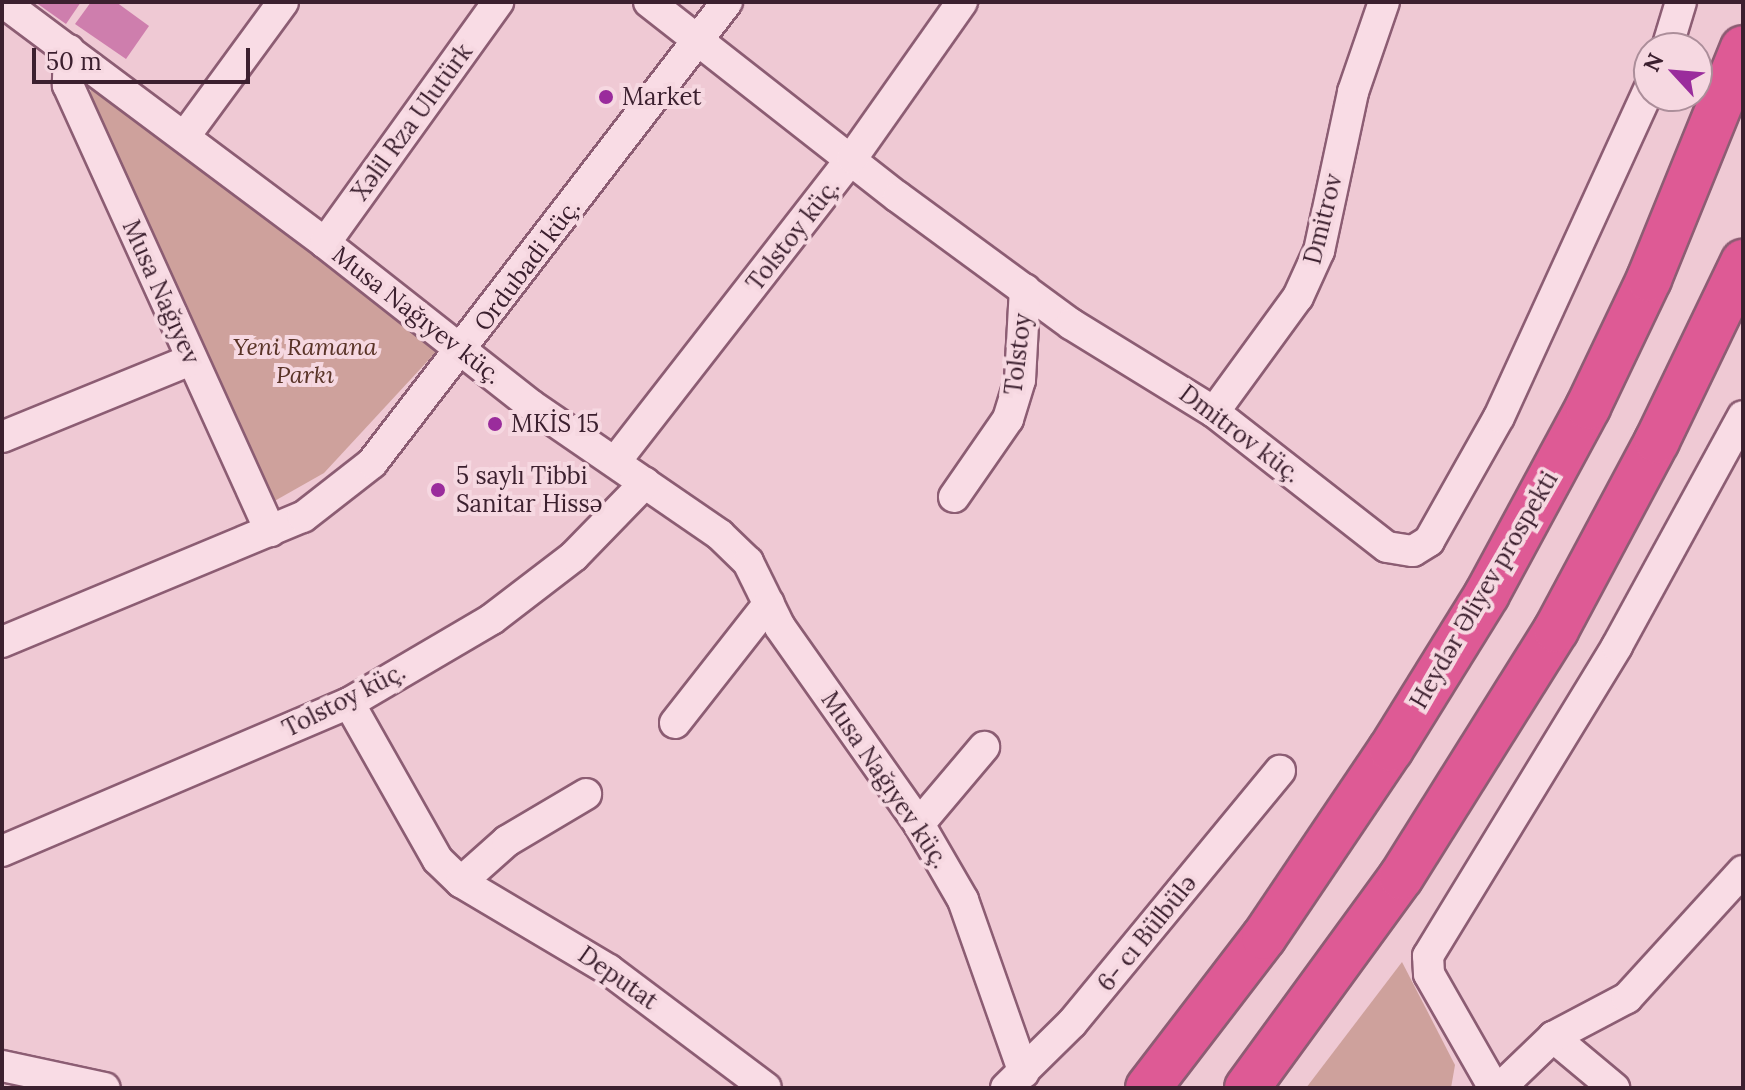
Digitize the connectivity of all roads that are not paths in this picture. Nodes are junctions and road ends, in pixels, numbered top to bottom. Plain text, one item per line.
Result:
1 (3, 2) edge
2 (283, 2) edge
3 (498, 2) edge
4 (649, 2) edge
5 (727, 2) edge
6 (962, 2) edge
7 (1384, 2) edge
8 (1681, 2) edge
9 (1672, 32) edge
10 (700, 38) junction
11 (1743, 48) edge
12 (69, 50) junction
13 (1639, 112) edge
14 (185, 136) junction
15 (852, 158) junction
16 (325, 243) junction
17 (1743, 262) edge
18 (1025, 289) junction
19 (461, 351) junction
20 (191, 360) junction
21 (1214, 412) junction
22 (1743, 416) edge
23 (2, 437) edge
24 (615, 462) junction
25 (645, 483) junction
26 (954, 497) dead end
27 (270, 531) junction
28 (769, 603) junction
29 (2, 642) edge
30 (349, 703) junction
31 (675, 723) dead end
32 (984, 747) dead end
33 (1280, 771) dead end
34 (586, 794) dead end
35 (919, 824) junction
36 (2, 851) edge
37 (1743, 871) edge
38 (461, 882) junction
39 (1553, 1037) junction
40 (2, 1066) edge
41 (1015, 1080) edge
42 (1485, 1083) edge
43 (105, 1088) edge
44 (766, 1088) edge
45 (1148, 1088) edge
46 (1247, 1088) edge
47 (1614, 1088) edge

1 - 12 street, Musa Nağıyev küç.
2 - 14 street
3 - 16 street, Xəlil Rza Ulutürk
4 - 10 street, Dmitrov küç.
5 - 10 street, Ordubadi küç.
6 - 15 street, Tolstoy küç.
7 - 21 street, Dmitrov
8 - 9 street
10 - 15 street, Dmitrov küç.
10 - 19 street, Ordubadi küç.
11 - 45 highway, Heydər Əliyev prospekti
12 - 14 street, Musa Nağıyev küç.
12 - 20 street, Musa Nağıyev
13 - 21 street, Dmitrov küç.
14 - 16 street, Musa Nağıyev küç.
15 - 18 street, Dmitrov küç.
15 - 24 street, Tolstoy küç.
16 - 19 street, Musa Nağıyev küç.
17 - 46 highway
18 - 21 street, Dmitrov küç.
18 - 26 street, Tolstoy
19 - 24 street, Musa Nağıyev küç.
19 - 27 street, Ordubadi küç.
20 - 23 street
20 - 27 street, Musa Nağıyev
22 - 42 street
24 - 25 street, Musa Nağıyev küç.
25 - 28 street, Musa Nağıyev küç.
25 - 30 street, Tolstoy küç.
27 - 29 street, Ordubadi küç.
28 - 31 street
28 - 35 street, Musa Nağıyev küç.
30 - 36 street, Tolstoy küç.
30 - 38 street, Deputat
32 - 35 street
33 - 41 street, 6- cı Bülbülə
34 - 38 street
35 - 41 street, Musa Nağıyev küç.
37 - 39 street
38 - 44 street, Deputat
39 - 42 street
39 - 47 street
40 - 43 street

